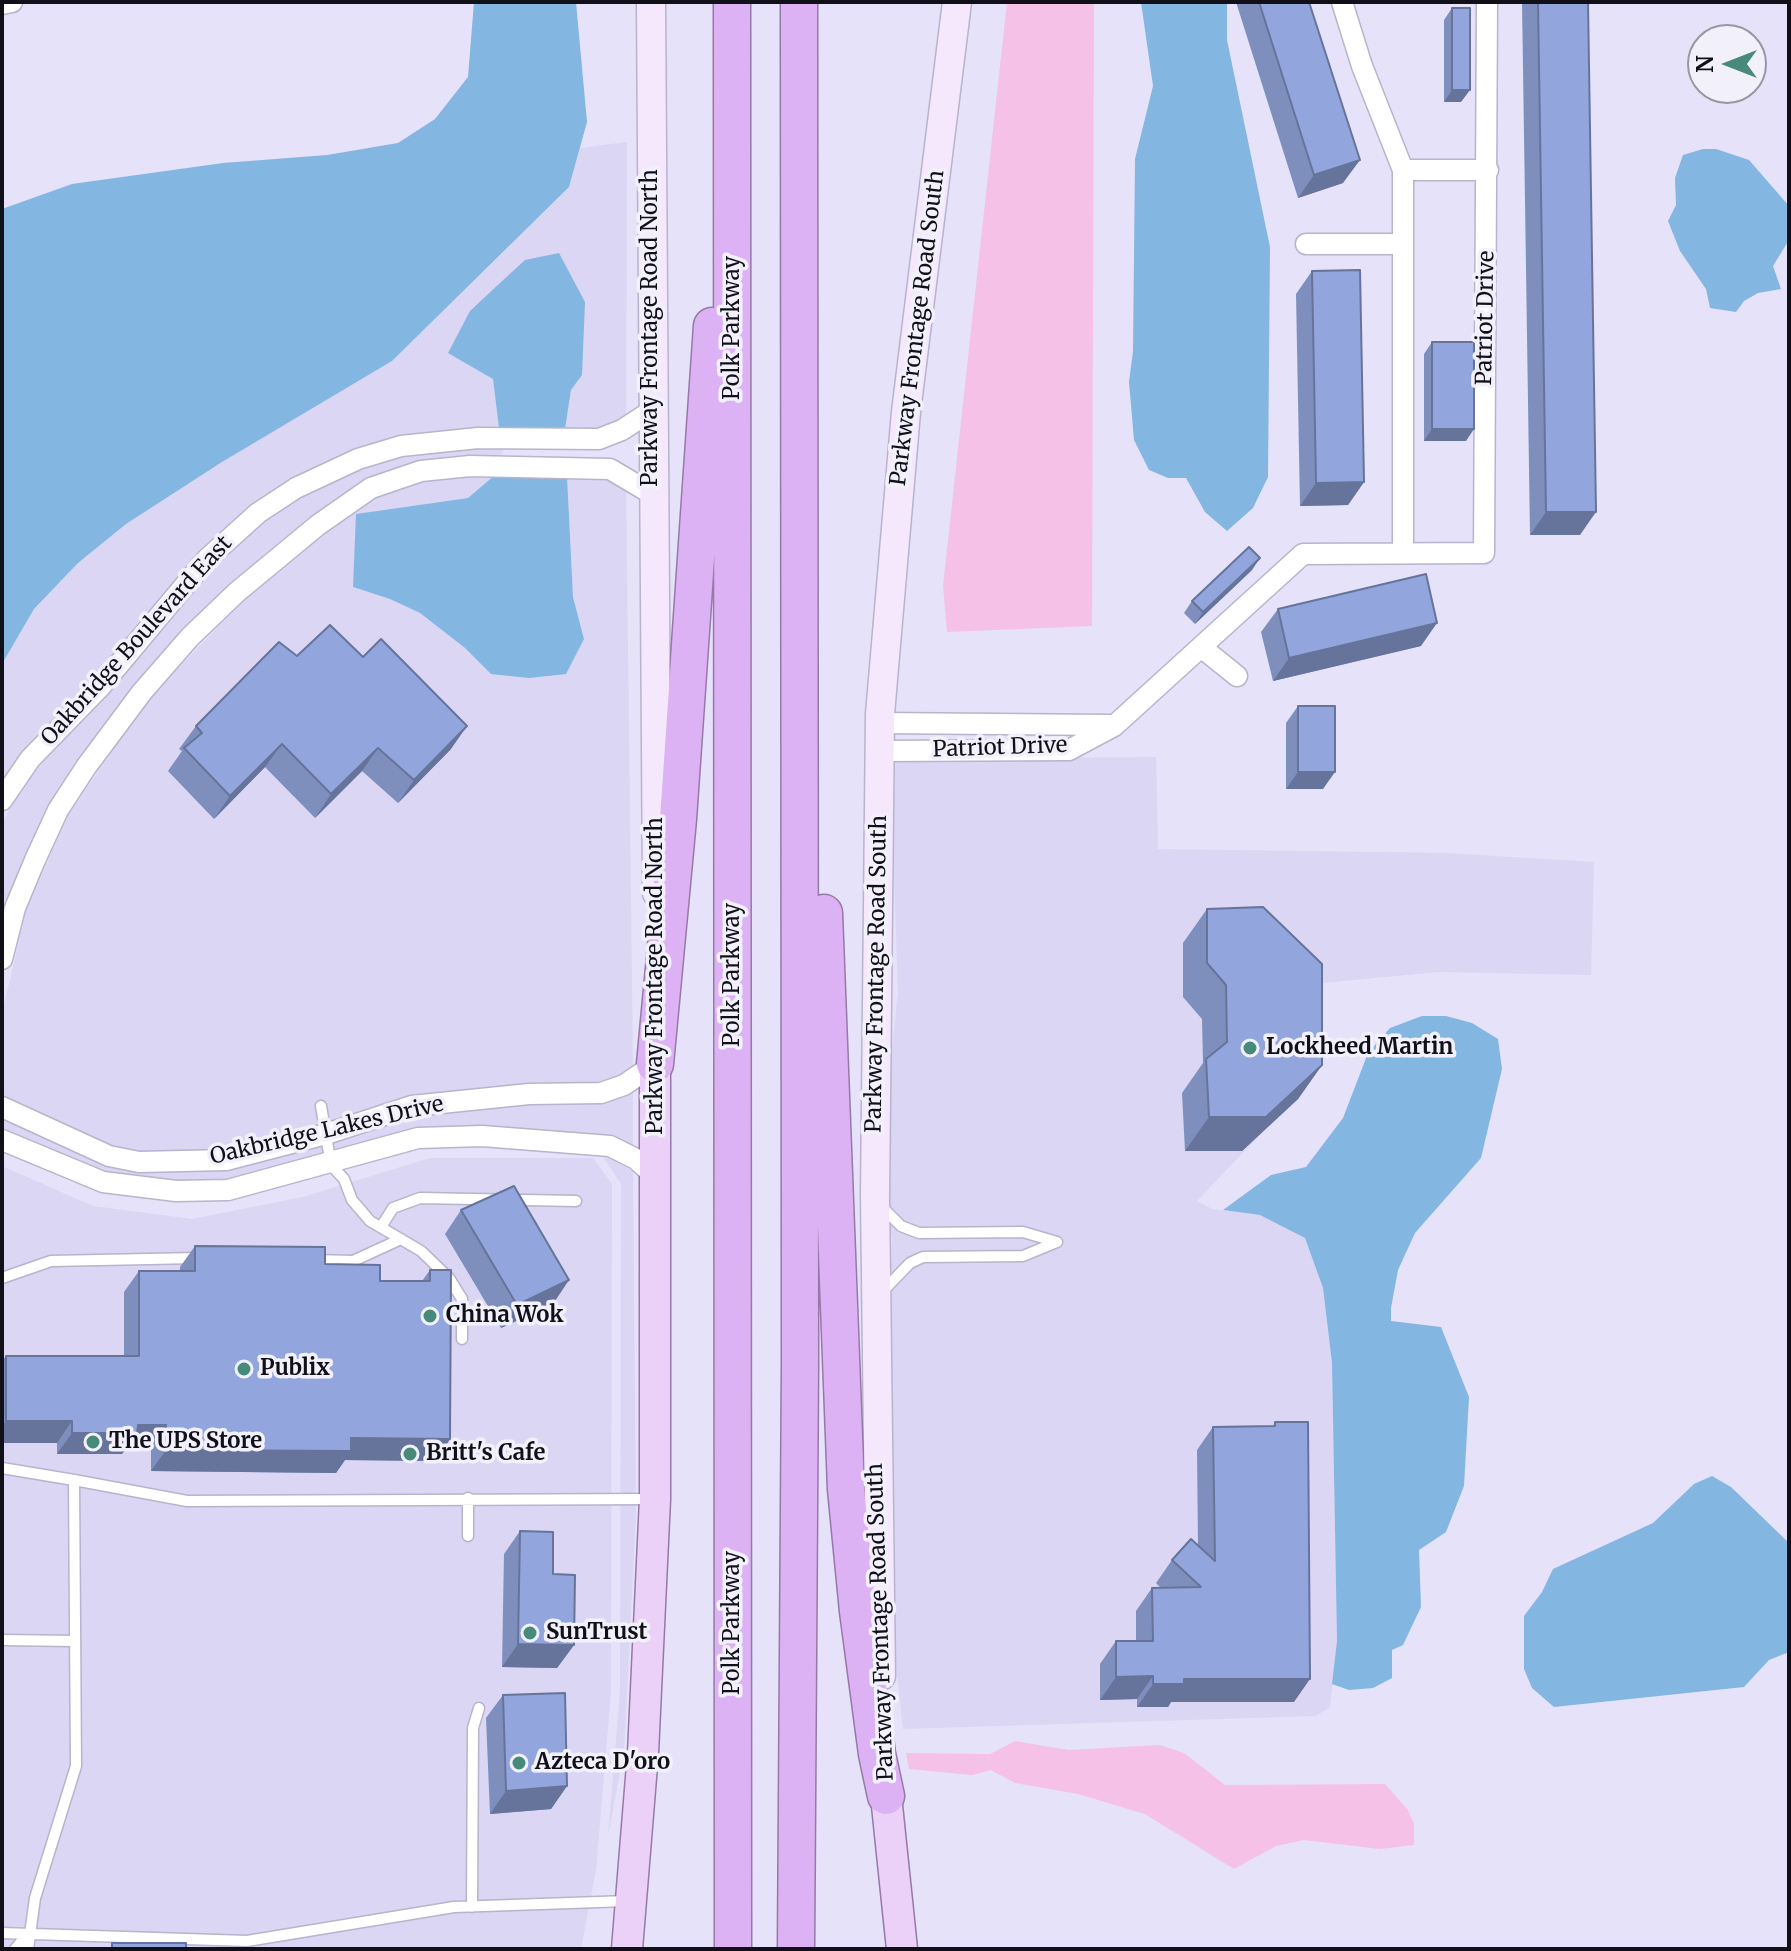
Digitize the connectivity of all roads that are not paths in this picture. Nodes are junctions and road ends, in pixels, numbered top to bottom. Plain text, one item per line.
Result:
1 (12, 2) edge
2 (651, 2) edge
3 (732, 2) edge
4 (799, 2) edge
5 (957, 2) edge
6 (1342, 2) edge
7 (1487, 2) edge
8 (2, 4) edge
9 (733, 110) junction
10 (1403, 170) junction
11 (1488, 170) junction
12 (1306, 244) dead end
13 (1403, 244) junction
14 (651, 411) junction
15 (801, 423) junction
16 (652, 494) junction
17 (1403, 553) junction
18 (1201, 647) junction
19 (1237, 676) dead end
20 (880, 737) junction
21 (2, 800) edge
22 (2, 959) edge
23 (655, 1064) junction
24 (321, 1106) dead end
25 (2, 1107) edge
26 (326, 1134) junction
27 (2, 1140) edge
28 (331, 1165) junction
29 (656, 1177) junction
30 (875, 1196) junction
31 (576, 1201) dead end
32 (381, 1227) junction
33 (401, 1239) junction
34 (214, 1258) edge
35 (306, 1260) edge
36 (2, 1278) edge
37 (876, 1300) junction
38 (462, 1339) dead end
39 (2, 1468) edge
40 (74, 1480) junction
41 (468, 1498) junction
42 (655, 1499) junction
43 (468, 1536) dead end
44 (2, 1640) edge
45 (75, 1641) junction
46 (479, 1708) dead end
47 (886, 1796) junction
48 (630, 1901) junction
49 (472, 1907) junction
50 (2, 1933) edge
51 (27, 1935) junction
52 (219, 1945) edge
53 (15, 1949) edge
54 (28, 1949) edge
55 (614, 1949) edge
56 (627, 1949) edge
57 (733, 1949) edge
58 (796, 1949) edge
59 (902, 1949) edge

1 - 8 street
2 - 14 main road, Parkway Frontage Road North
3 - 9 highway, Polk Parkway
4 - 15 highway
5 - 20 main road, Parkway Frontage Road South
6 - 10 street
7 - 11 street, Patriot Drive
9 - 23 highway
9 - 57 highway, Polk Parkway
10 - 11 street
10 - 13 street
11 - 17 street, Patriot Drive
12 - 13 street
13 - 17 street
14 - 16 main road, Parkway Frontage Road North
14 - 21 street, Oakbridge Boulevard East
15 - 47 highway
15 - 58 highway
16 - 22 street, Oakbridge Boulevard East
16 - 23 main road, Parkway Frontage Road North
17 - 18 street, Patriot Drive
18 - 19 street
18 - 20 street, Patriot Drive
20 - 30 main road, Parkway Frontage Road South
23 - 26 street, Oakbridge Lakes Drive
23 - 29 main road, Parkway Frontage Road North
24 - 26 lane
25 - 26 street, Oakbridge Lakes Drive
26 - 28 lane
27 - 28 street, Oakbridge Lakes Drive
28 - 29 street, Oakbridge Lakes Drive
28 - 32 lane
29 - 42 main road, Parkway Frontage Road North
30 - 37 main road, Parkway Frontage Road South
30 - 37 lane
31 - 32 lane
32 - 33 lane
33 - 35 lane
33 - 38 lane
34 - 36 lane
37 - 47 main road, Parkway Frontage Road South
39 - 40 lane
40 - 41 lane
40 - 45 lane
41 - 42 lane
41 - 43 lane
42 - 48 main road, Parkway Frontage Road North
44 - 45 lane
45 - 51 lane
46 - 49 lane
47 - 59 main road, Parkway Frontage Road South
48 - 49 lane
48 - 55 main road
48 - 56 main road, Parkway Frontage Road North
49 - 52 lane
50 - 51 lane
51 - 52 lane
51 - 53 lane
51 - 54 lane

